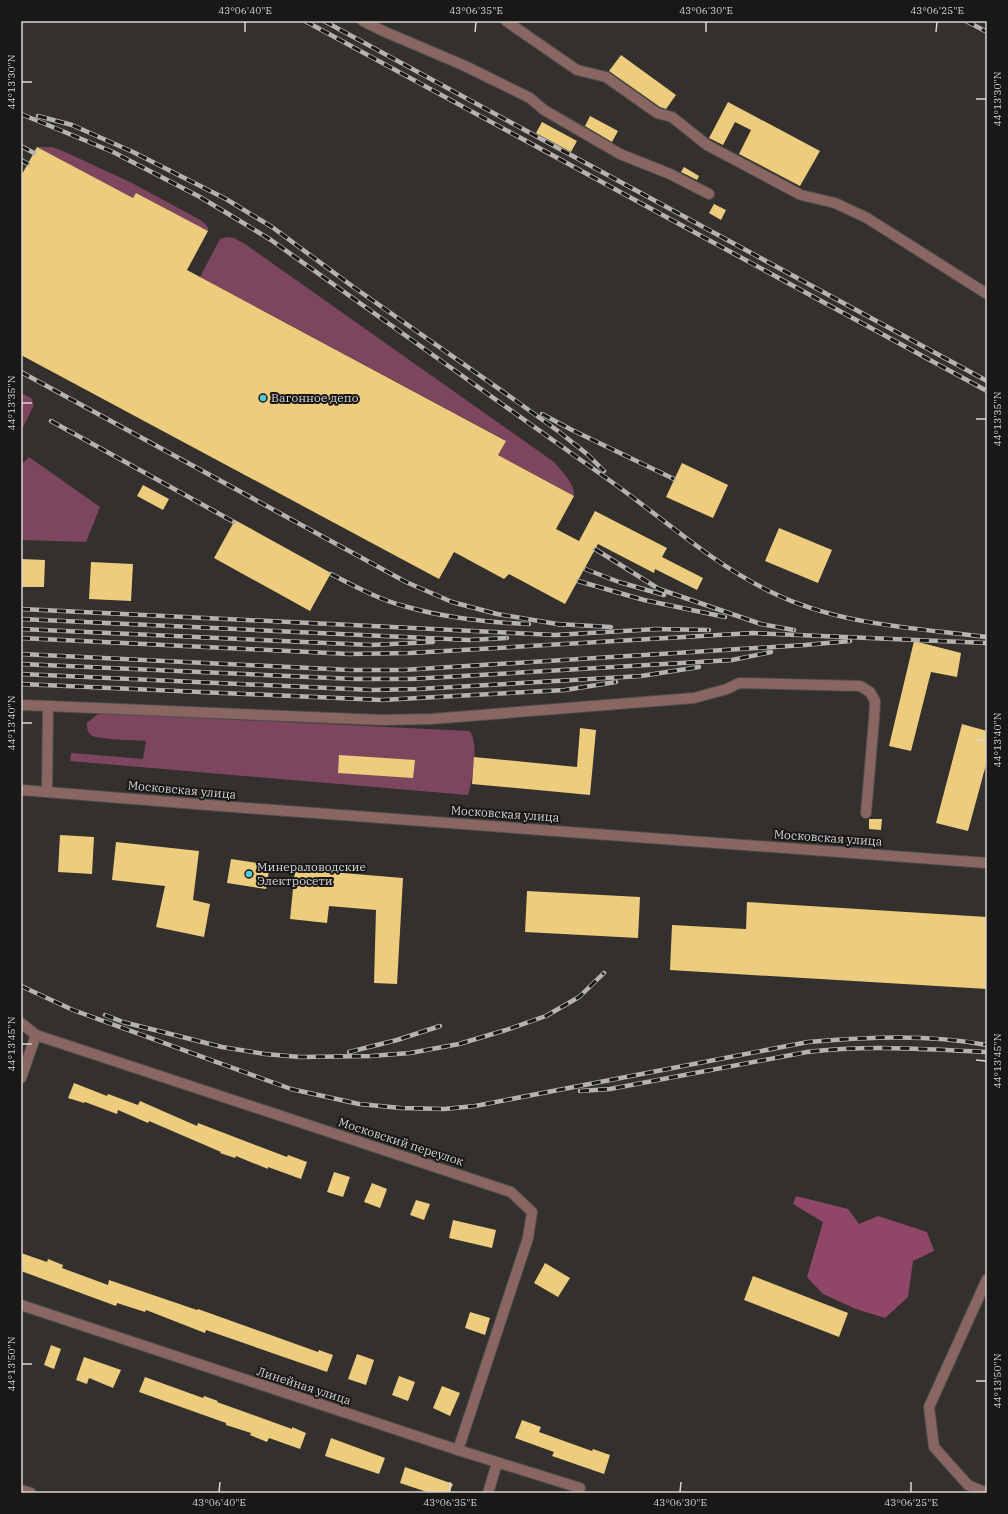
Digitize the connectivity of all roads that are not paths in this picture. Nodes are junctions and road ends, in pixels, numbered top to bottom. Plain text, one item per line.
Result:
1 (363, 21) edge
2 (506, 21) edge
3 (709, 194) dead end
4 (987, 294) edge
5 (21, 705) edge
6 (48, 706) junction
7 (21, 790) edge
8 (47, 792) junction
9 (866, 813) dead end
10 (987, 863) edge
11 (21, 1023) edge
12 (36, 1035) junction
13 (21, 1078) edge
14 (987, 1279) edge
15 (21, 1305) edge
16 (458, 1450) junction
17 (497, 1463) junction
18 (580, 1488) dead end
19 (21, 1490) edge
20 (31, 1493) edge
21 (488, 1493) edge
22 (987, 1493) edge

1 - 3 street
2 - 4 street
5 - 6 street
6 - 8 street
6 - 9 street
7 - 8 street, Московская улица
8 - 10 street, Московская улица
11 - 12 street, Московский переулок
12 - 13 street
12 - 16 street, Московский переулок
14 - 22 street
15 - 16 street, Линейная улица
16 - 17 street, Линейная улица
17 - 18 street, Линейная улица
17 - 21 street
19 - 20 street

